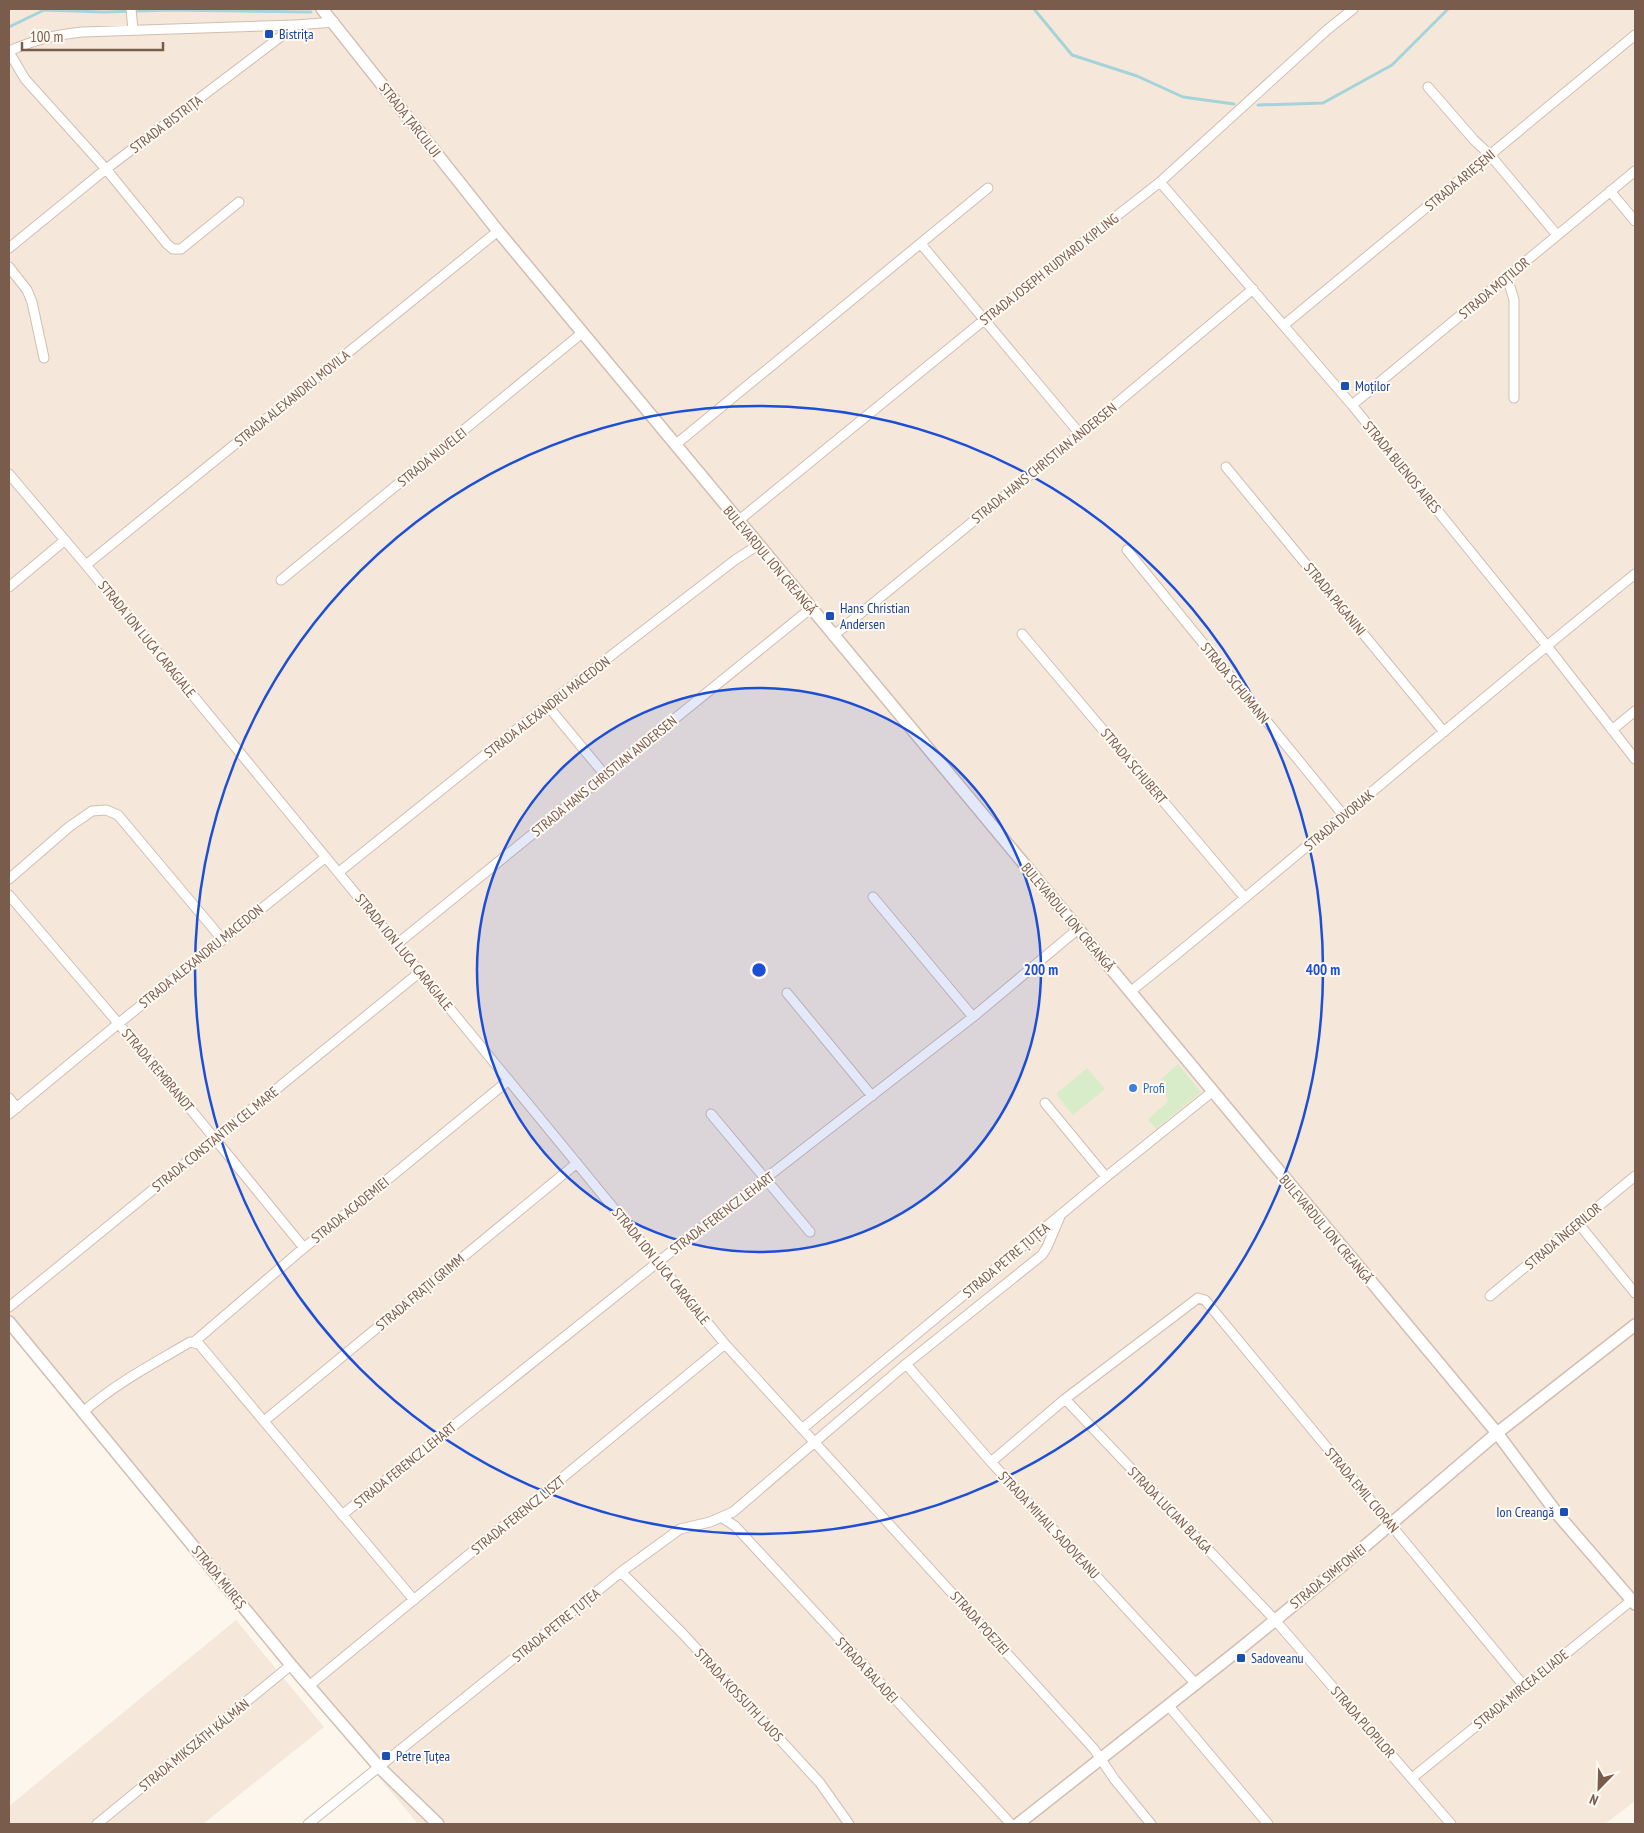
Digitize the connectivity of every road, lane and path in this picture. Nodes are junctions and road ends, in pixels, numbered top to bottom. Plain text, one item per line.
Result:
1 (322, 9) edge
2 (1352, 9) edge
3 (132, 13) edge
4 (334, 22) junction
5 (296, 25) junction
6 (133, 30) junction
7 (1635, 35) edge
8 (9, 52) edge
9 (1428, 87) dead end
10 (1490, 155) junction
11 (106, 169) junction
12 (1635, 171) edge
13 (1160, 182) junction
14 (988, 188) dead end
15 (1610, 191) junction
16 (239, 202) dead end
17 (1635, 221) edge
18 (498, 231) junction
19 (1557, 235) junction
20 (921, 244) junction
21 (9, 248) edge
22 (9, 267) edge
23 (1507, 277) junction
24 (1254, 289) junction
25 (984, 320) junction
26 (1284, 325) junction
27 (582, 333) junction
28 (44, 358) dead end
29 (1514, 398) dead end
30 (1352, 405) junction
31 (1080, 434) junction
32 (675, 445) junction
33 (1226, 467) dead end
34 (9, 474) edge
35 (738, 521) junction
36 (65, 540) junction
37 (758, 545) junction
38 (1127, 550) dead end
39 (86, 565) junction
40 (1635, 574) edge
41 (281, 580) dead end
42 (9, 586) edge
43 (810, 608) junction
44 (1022, 634) dead end
45 (833, 636) junction
46 (1547, 646) junction
47 (547, 706) junction
48 (1635, 711) edge
49 (1612, 730) junction
50 (1444, 732) junction
51 (1635, 759) edge
52 (605, 775) junction
53 (1344, 816) junction
54 (326, 857) junction
55 (338, 872) junction
56 (9, 879) edge
57 (9, 894) edge
58 (873, 897) dead end
59 (1245, 898) junction
60 (1078, 929) junction
61 (222, 940) junction
62 (398, 944) junction
63 (420, 972) junction
64 (1130, 992) junction
65 (787, 994) dead end
66 (972, 1017) junction
67 (119, 1023) junction
68 (509, 1080) junction
69 (1212, 1092) junction
70 (872, 1096) junction
71 (9, 1098) edge
72 (1046, 1104) dead end
73 (16, 1108) junction
74 (9, 1114) edge
75 (711, 1114) dead end
76 (215, 1139) junction
77 (577, 1163) junction
78 (1635, 1176) edge
79 (1106, 1177) junction
80 (766, 1180) junction
81 (1061, 1214) junction
82 (1578, 1223) junction
83 (810, 1232) dead end
84 (304, 1248) junction
85 (658, 1262) junction
86 (1635, 1293) edge
87 (1490, 1296) dead end
88 (9, 1307) edge
89 (9, 1322) edge
90 (1635, 1325) edge
91 (194, 1342) junction
92 (725, 1344) junction
93 (904, 1344) junction
94 (914, 1357) junction
95 (906, 1364) junction
96 (1065, 1399) junction
97 (83, 1412) junction
98 (264, 1421) junction
99 (802, 1429) junction
100 (1497, 1434) junction
101 (814, 1442) junction
102 (991, 1462) junction
103 (342, 1515) junction
104 (721, 1517) junction
105 (1391, 1524) junction
106 (621, 1572) junction
107 (414, 1600) junction
108 (1634, 1602) edge
109 (1275, 1620) junction
110 (291, 1665) junction
111 (1195, 1684) junction
112 (310, 1685) junction
113 (1524, 1686) junction
114 (1168, 1705) junction
115 (1101, 1760) junction
116 (379, 1767) junction
117 (1412, 1778) junction
118 (97, 1824) edge
119 (308, 1824) edge
120 (438, 1824) edge
121 (849, 1824) edge
122 (1011, 1824) edge
123 (1018, 1824) edge
124 (1151, 1824) edge
125 (1268, 1824) edge
126 (1451, 1824) edge

1 - 4 street, STRADA ȚARCULUI
2 - 13 street, STRADA JOSEPH RUDYARD KIPLING
3 - 6 street
4 - 5 street
4 - 18 street, STRADA ȚARCULUI
5 - 6 street
5 - 11 street, STRADA BISTRIȚA
6 - 8 street
7 - 10 street, STRADA ARIEȘENI
8 - 11 street
9 - 10 street
10 - 19 street
10 - 26 street, STRADA ARIEȘENI
11 - 16 street
11 - 21 street, STRADA BISTRIȚA
12 - 15 street, STRADA MOȚILOR
13 - 24 street, STRADA BUENOS AIRES
13 - 25 street, STRADA JOSEPH RUDYARD KIPLING
14 - 20 street
15 - 17 street
15 - 19 street, STRADA MOȚILOR
18 - 27 street, BULEVARDUL ION CREANGĂ
18 - 39 street, STRADA ALEXANDRU MOVILA
19 - 23 street, STRADA MOȚILOR
20 - 25 street
20 - 32 street
22 - 28 street
23 - 29 street
23 - 30 street, STRADA MOȚILOR
24 - 26 street, STRADA BUENOS AIRES
24 - 31 street, STRADA HANS CHRISTIAN ANDERSEN
25 - 31 street
25 - 35 street, STRADA JOSEPH RUDYARD KIPLING
26 - 30 street, STRADA BUENOS AIRES
27 - 32 street, BULEVARDUL ION CREANGĂ
27 - 41 street, STRADA NUVELEI
30 - 46 street, STRADA BUENOS AIRES
31 - 45 street, STRADA HANS CHRISTIAN ANDERSEN
32 - 35 street, BULEVARDUL ION CREANGĂ
33 - 50 street, STRADA PAGANINI
34 - 36 street, STRADA ION LUCA CARAGIALE
35 - 37 street, BULEVARDUL ION CREANGĂ
36 - 39 street, STRADA ION LUCA CARAGIALE
36 - 42 street
37 - 43 street, BULEVARDUL ION CREANGĂ
37 - 47 street, STRADA ALEXANDRU MACEDON
38 - 53 street, STRADA SCHUMANN
39 - 54 street, STRADA ION LUCA CARAGIALE
40 - 46 street, STRADA DVORJAK
43 - 45 street, BULEVARDUL ION CREANGĂ
43 - 52 street, STRADA HANS CHRISTIAN ANDERSEN
44 - 59 street, STRADA SCHUBERT
45 - 60 street, BULEVARDUL ION CREANGĂ
46 - 49 street, STRADA BUENOS AIRES
46 - 50 street, STRADA DVORJAK
47 - 52 street
47 - 55 street, STRADA ALEXANDRU MACEDON
48 - 49 street
49 - 51 street, STRADA BUENOS AIRES
50 - 53 street, STRADA DVORJAK
52 - 62 street, STRADA HANS CHRISTIAN ANDERSEN
53 - 59 street, STRADA DVORJAK
54 - 55 street, STRADA ION LUCA CARAGIALE
54 - 61 street, STRADA ALEXANDRU MACEDON
55 - 62 street, STRADA ION LUCA CARAGIALE
56 - 61 street
57 - 67 street, STRADA REMBRANDT
58 - 66 street
59 - 64 street, STRADA DVORJAK
60 - 64 street, BULEVARDUL ION CREANGĂ
60 - 66 street, STRADA FERENCZ LEHART
61 - 67 street, STRADA ALEXANDRU MACEDON
62 - 63 street, STRADA ION LUCA CARAGIALE
63 - 68 street, STRADA ION LUCA CARAGIALE
63 - 76 street, STRADA CONSTANTIN CEL MARE
64 - 69 street, BULEVARDUL ION CREANGĂ
65 - 70 street
66 - 70 street, STRADA FERENCZ LEHART
67 - 73 street, STRADA ALEXANDRU MACEDON
67 - 76 street, STRADA REMBRANDT
68 - 77 street, STRADA ION LUCA CARAGIALE
68 - 84 street, STRADA ACADEMIEI
69 - 79 street, STRADA PETRE ȚUȚEA
69 - 100 street, BULEVARDUL ION CREANGĂ
70 - 80 street, STRADA FERENCZ LEHART
71 - 73 street
72 - 79 street
73 - 74 street, STRADA ALEXANDRU MACEDON
75 - 80 street
76 - 84 street, STRADA REMBRANDT
76 - 88 street, STRADA CONSTANTIN CEL MARE
77 - 85 street, STRADA ION LUCA CARAGIALE
77 - 98 street, STRADA FRAȚII GRIMM
78 - 82 street, STRADA ÎNGERILOR
79 - 81 street, STRADA PETRE ȚUȚEA
80 - 83 street
80 - 85 street, STRADA FERENCZ LEHART
81 - 93 street, STRADA PETRE ȚUȚEA
81 - 94 street, STRADA PETRE ȚUȚEA
82 - 86 street
82 - 87 street, STRADA ÎNGERILOR
84 - 91 street, STRADA ACADEMIEI
85 - 92 street, STRADA ION LUCA CARAGIALE
85 - 103 street, STRADA FERENCZ LEHART
89 - 97 street, STRADA MUREȘ
90 - 100 street, STRADA SIMFONIEI
91 - 97 street, STRADA ACADEMIEI
91 - 98 street
92 - 99 street, STRADA ION LUCA CARAGIALE
92 - 107 street, STRADA FERENCZ LISZT
93 - 94 street
93 - 99 street, STRADA PETRE ȚUȚEA
94 - 95 street, STRADA PETRE ȚUȚEA
95 - 101 street, STRADA PETRE ȚUȚEA
95 - 102 street, STRADA MIHAIL SADOVEANU
96 - 102 street
96 - 105 street, STRADA EMIL CIORAN
96 - 109 street, STRADA LUCIAN BLAGA
97 - 110 street, STRADA MUREȘ
98 - 103 street
99 - 101 street, STRADA POEZIEI
100 - 105 street, STRADA SIMFONIEI
100 - 108 street, BULEVARDUL ION CREANGĂ
101 - 104 street, STRADA PETRE ȚUȚEA
101 - 115 street, STRADA POEZIEI
102 - 111 street, STRADA MIHAIL SADOVEANU
103 - 107 street
104 - 106 street, STRADA PETRE ȚUȚEA
104 - 122 street, STRADA BALADEI
105 - 109 street, STRADA SIMFONIEI
105 - 113 street, STRADA EMIL CIORAN
106 - 116 street, STRADA PETRE ȚUȚEA
106 - 121 street, STRADA KOSSUTH LAJOS
107 - 112 street, STRADA FERENCZ LISZT
108 - 113 street, STRADA MIRCEA ELIADE
109 - 111 street, STRADA SIMFONIEI
109 - 117 street, STRADA PLOPILOR
110 - 112 street, STRADA MUREȘ
110 - 118 street, STRADA MIKSZÁTH KÁLMÁN
111 - 114 street, STRADA SIMFONIEI
112 - 116 street, STRADA MUREȘ
113 - 117 street, STRADA MIRCEA ELIADE
114 - 115 street, STRADA SIMFONIEI
114 - 125 street
115 - 123 street, STRADA SIMFONIEI
115 - 124 street, STRADA POEZIEI
116 - 119 street, STRADA PETRE ȚUȚEA
116 - 120 street, STRADA MUREȘ
117 - 126 street, STRADA PLOPILOR

